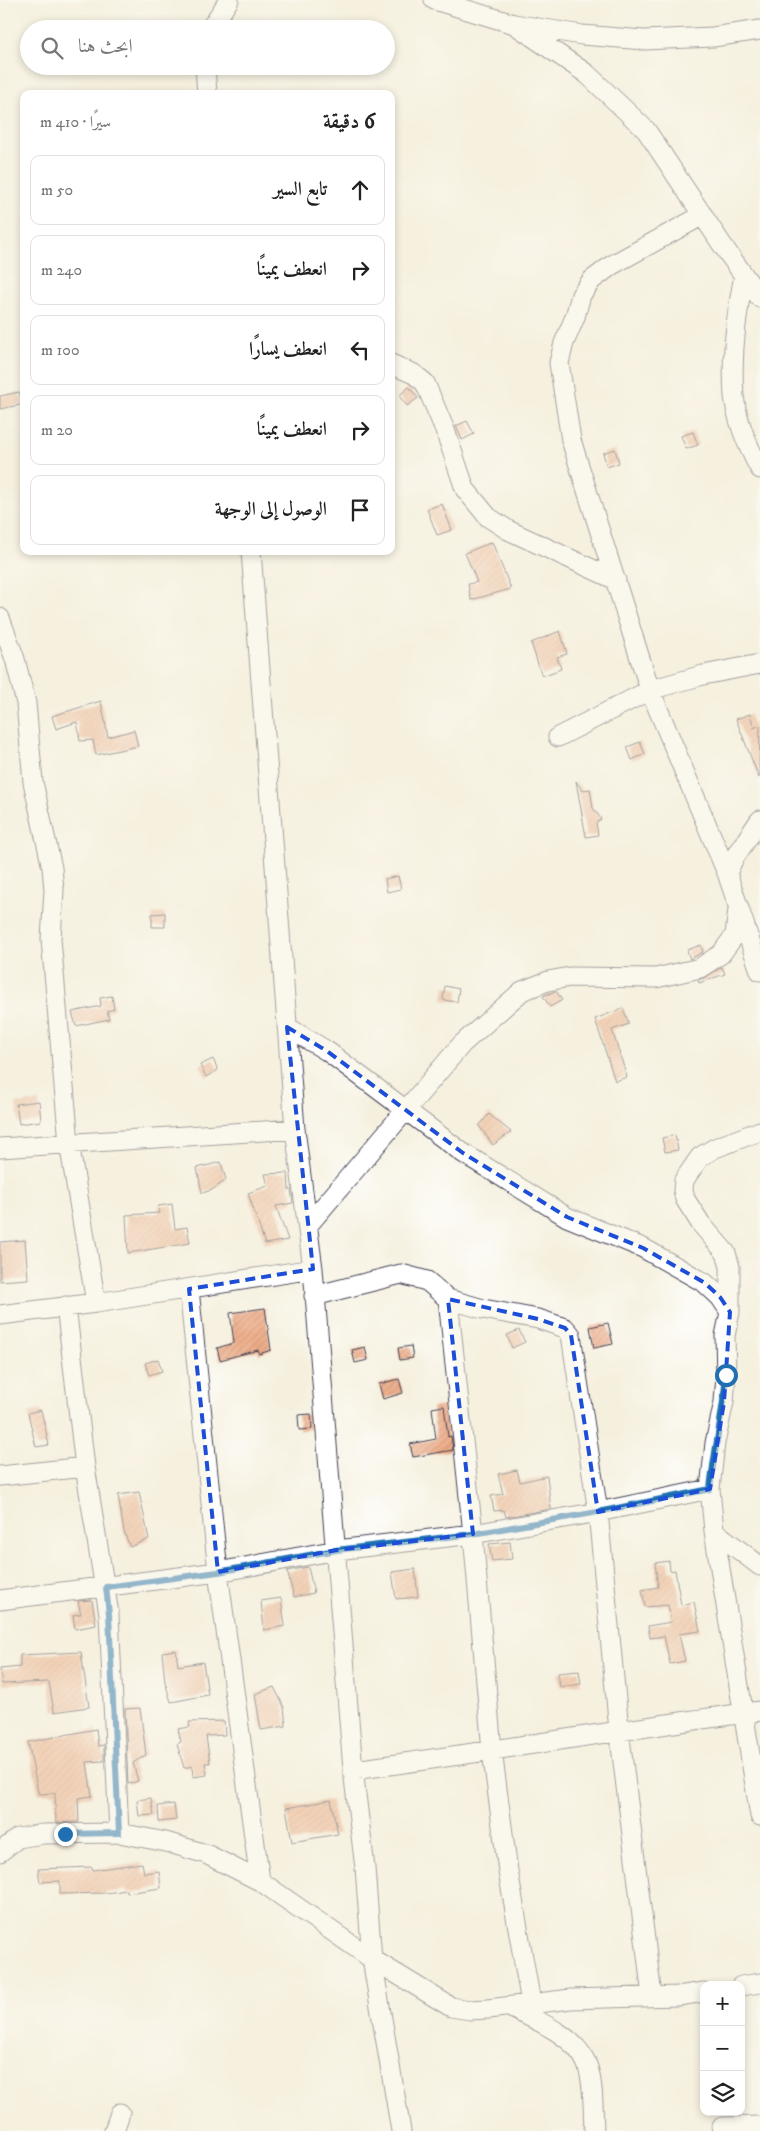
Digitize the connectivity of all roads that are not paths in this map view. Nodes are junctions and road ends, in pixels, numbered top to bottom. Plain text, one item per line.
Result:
1 (229, 0) edge
2 (434, 0) edge
3 (216, 20) edge
4 (514, 24) junction
5 (760, 30) edge
6 (205, 75) edge
7 (207, 90) edge
8 (702, 215) junction
9 (744, 276) junction
10 (760, 298) edge
11 (395, 366) edge
12 (760, 469) edge
13 (251, 555) edge
14 (616, 580) junction
15 (0, 618) edge
16 (760, 664) edge
17 (650, 690) junction
18 (558, 737) dead end
19 (760, 820) edge
20 (727, 873) junction
21 (738, 908) junction
22 (760, 970) edge
23 (287, 1028) junction
24 (406, 1108) junction
25 (295, 1129) junction
26 (760, 1131) edge
27 (68, 1143) junction
28 (0, 1148) edge
29 (309, 1224) junction
30 (313, 1269) junction
31 (189, 1289) junction
32 (314, 1296) junction
33 (448, 1299) junction
34 (96, 1303) junction
35 (66, 1306) junction
36 (730, 1312) junction
37 (0, 1315) edge
38 (85, 1467) junction
39 (0, 1476) edge
40 (710, 1489) junction
41 (598, 1512) junction
42 (714, 1531) junction
43 (473, 1534) junction
44 (336, 1550) junction
45 (760, 1566) edge
46 (218, 1572) junction
47 (106, 1587) junction
48 (0, 1600) edge
49 (751, 1712) edge
50 (619, 1730) junction
51 (492, 1751) junction
52 (353, 1770) junction
53 (760, 1816) edge
54 (119, 1833) junction
55 (0, 1852) edge
56 (260, 1882) junction
57 (372, 1959) junction
58 (760, 1982) edge
59 (745, 1985) edge
60 (700, 1993) edge
61 (652, 1996) junction
62 (531, 2003) junction
63 (509, 2007) junction
64 (120, 2112) dead end
65 (721, 2123) edge
66 (760, 2126) edge
67 (114, 2131) edge
68 (401, 2131) edge
69 (594, 2131) edge

1 - 3 street
2 - 4 street
4 - 5 street
4 - 8 street
6 - 7 street
8 - 9 street
8 - 14 street
9 - 10 street
9 - 12 street
11 - 14 street
13 - 23 street
14 - 17 street
15 - 27 street
16 - 17 street
17 - 18 street
17 - 20 street
19 - 20 street
20 - 21 street
21 - 22 street
21 - 24 street
23 - 24 street
23 - 25 street
24 - 29 street
24 - 36 street
25 - 27 street
25 - 29 street
26 - 36 street
27 - 28 street
27 - 34 street
29 - 30 street
30 - 31 street
30 - 32 street
31 - 34 street
31 - 46 street
32 - 33 street
32 - 44 street
33 - 41 street
33 - 43 street
34 - 35 street
35 - 37 street
35 - 38 street
36 - 40 street
38 - 39 street
38 - 47 street
40 - 41 street
40 - 42 street
41 - 43 street
41 - 50 street
42 - 45 street
42 - 49 street
43 - 44 street
43 - 51 street
44 - 46 street
44 - 52 street
46 - 47 street
46 - 56 street
47 - 48 street
47 - 54 street
49 - 50 street
49 - 53 street
50 - 51 street
50 - 61 street
51 - 52 street
51 - 62 street
52 - 57 street
54 - 55 street
54 - 56 street
56 - 57 street
57 - 63 street
57 - 68 street
58 - 59 street
60 - 61 street
61 - 62 street
62 - 63 street
63 - 69 street
64 - 67 street
65 - 66 street

